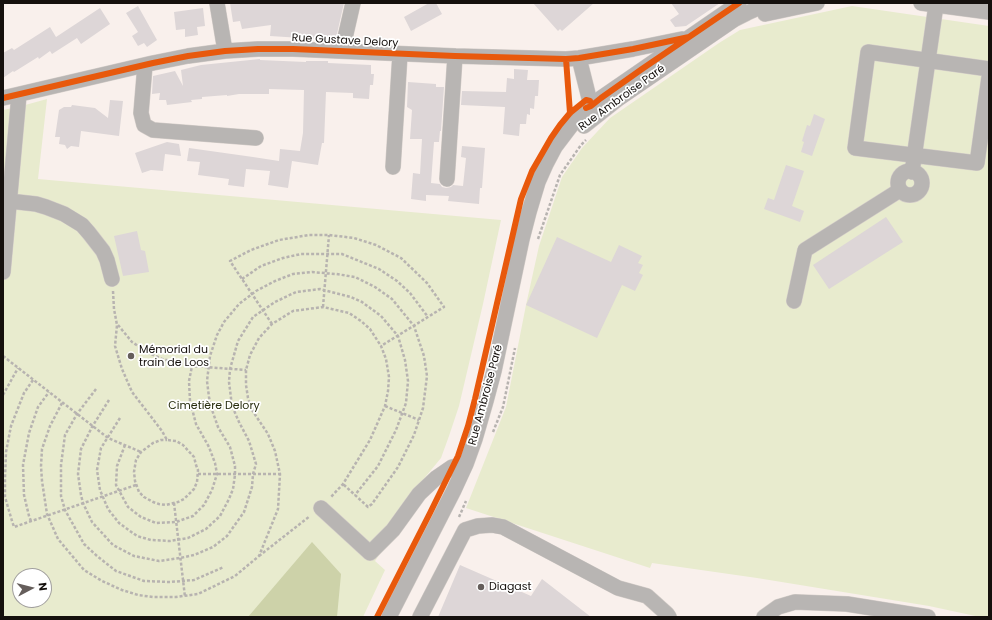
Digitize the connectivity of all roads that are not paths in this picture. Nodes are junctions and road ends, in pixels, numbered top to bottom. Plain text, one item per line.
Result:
1 (218, 3) edge
2 (353, 3) edge
3 (739, 3) edge
4 (778, 3) edge
5 (817, 3) edge
6 (921, 3) edge
7 (936, 5) junction
8 (989, 12) edge
9 (721, 29) junction
10 (689, 37) junction
11 (225, 51) junction
12 (342, 51) junction
13 (400, 54) junction
14 (455, 56) junction
15 (579, 58) junction
16 (928, 61) junction
17 (145, 65) junction
18 (989, 69) edge
19 (989, 77) edge
20 (19, 95) junction
21 (3, 98) edge
22 (594, 110) junction
23 (256, 138) dead end
24 (915, 155) junction
25 (393, 168) dead end
26 (447, 179) dead end
27 (9, 201) junction
28 (3, 272) edge
29 (112, 279) road end
30 (794, 301) dead end
31 (466, 464) junction
32 (321, 508) road end
33 (389, 617) edge
34 (420, 617) edge
35 (669, 617) edge
36 (764, 617) edge
37 (928, 617) edge

1 - 11 street
2 - 12 street
3 - 10 street, Rue Ambroise Paré
4 - 9 street, Rue Ambroise Paré
5 - 9 street, Rue Ambroise Paré
6 - 7 street
7 - 8 street
7 - 16 street
9 - 22 street, Rue Ambroise Paré
10 - 15 street, Rue Gustave Delory
10 - 22 street, Rue Ambroise Paré
11 - 12 street, Rue Gustave Delory
11 - 17 street, Rue Gustave Delory
12 - 13 street, Rue Gustave Delory
13 - 14 street, Rue Gustave Delory
13 - 25 street
14 - 15 street, Rue Gustave Delory
14 - 26 street
15 - 22 street
16 - 18 street
16 - 24 street
16 - 24 street
17 - 20 street, Rue Gustave Delory
17 - 23 street
19 - 24 street
20 - 21 street, Rue Gustave Delory
20 - 27 street
22 - 31 street, Rue Ambroise Paré
24 - 30 street
27 - 28 street
27 - 29 street
31 - 32 street
31 - 33 street, Rue Ambroise Paré
34 - 35 street
36 - 37 street

